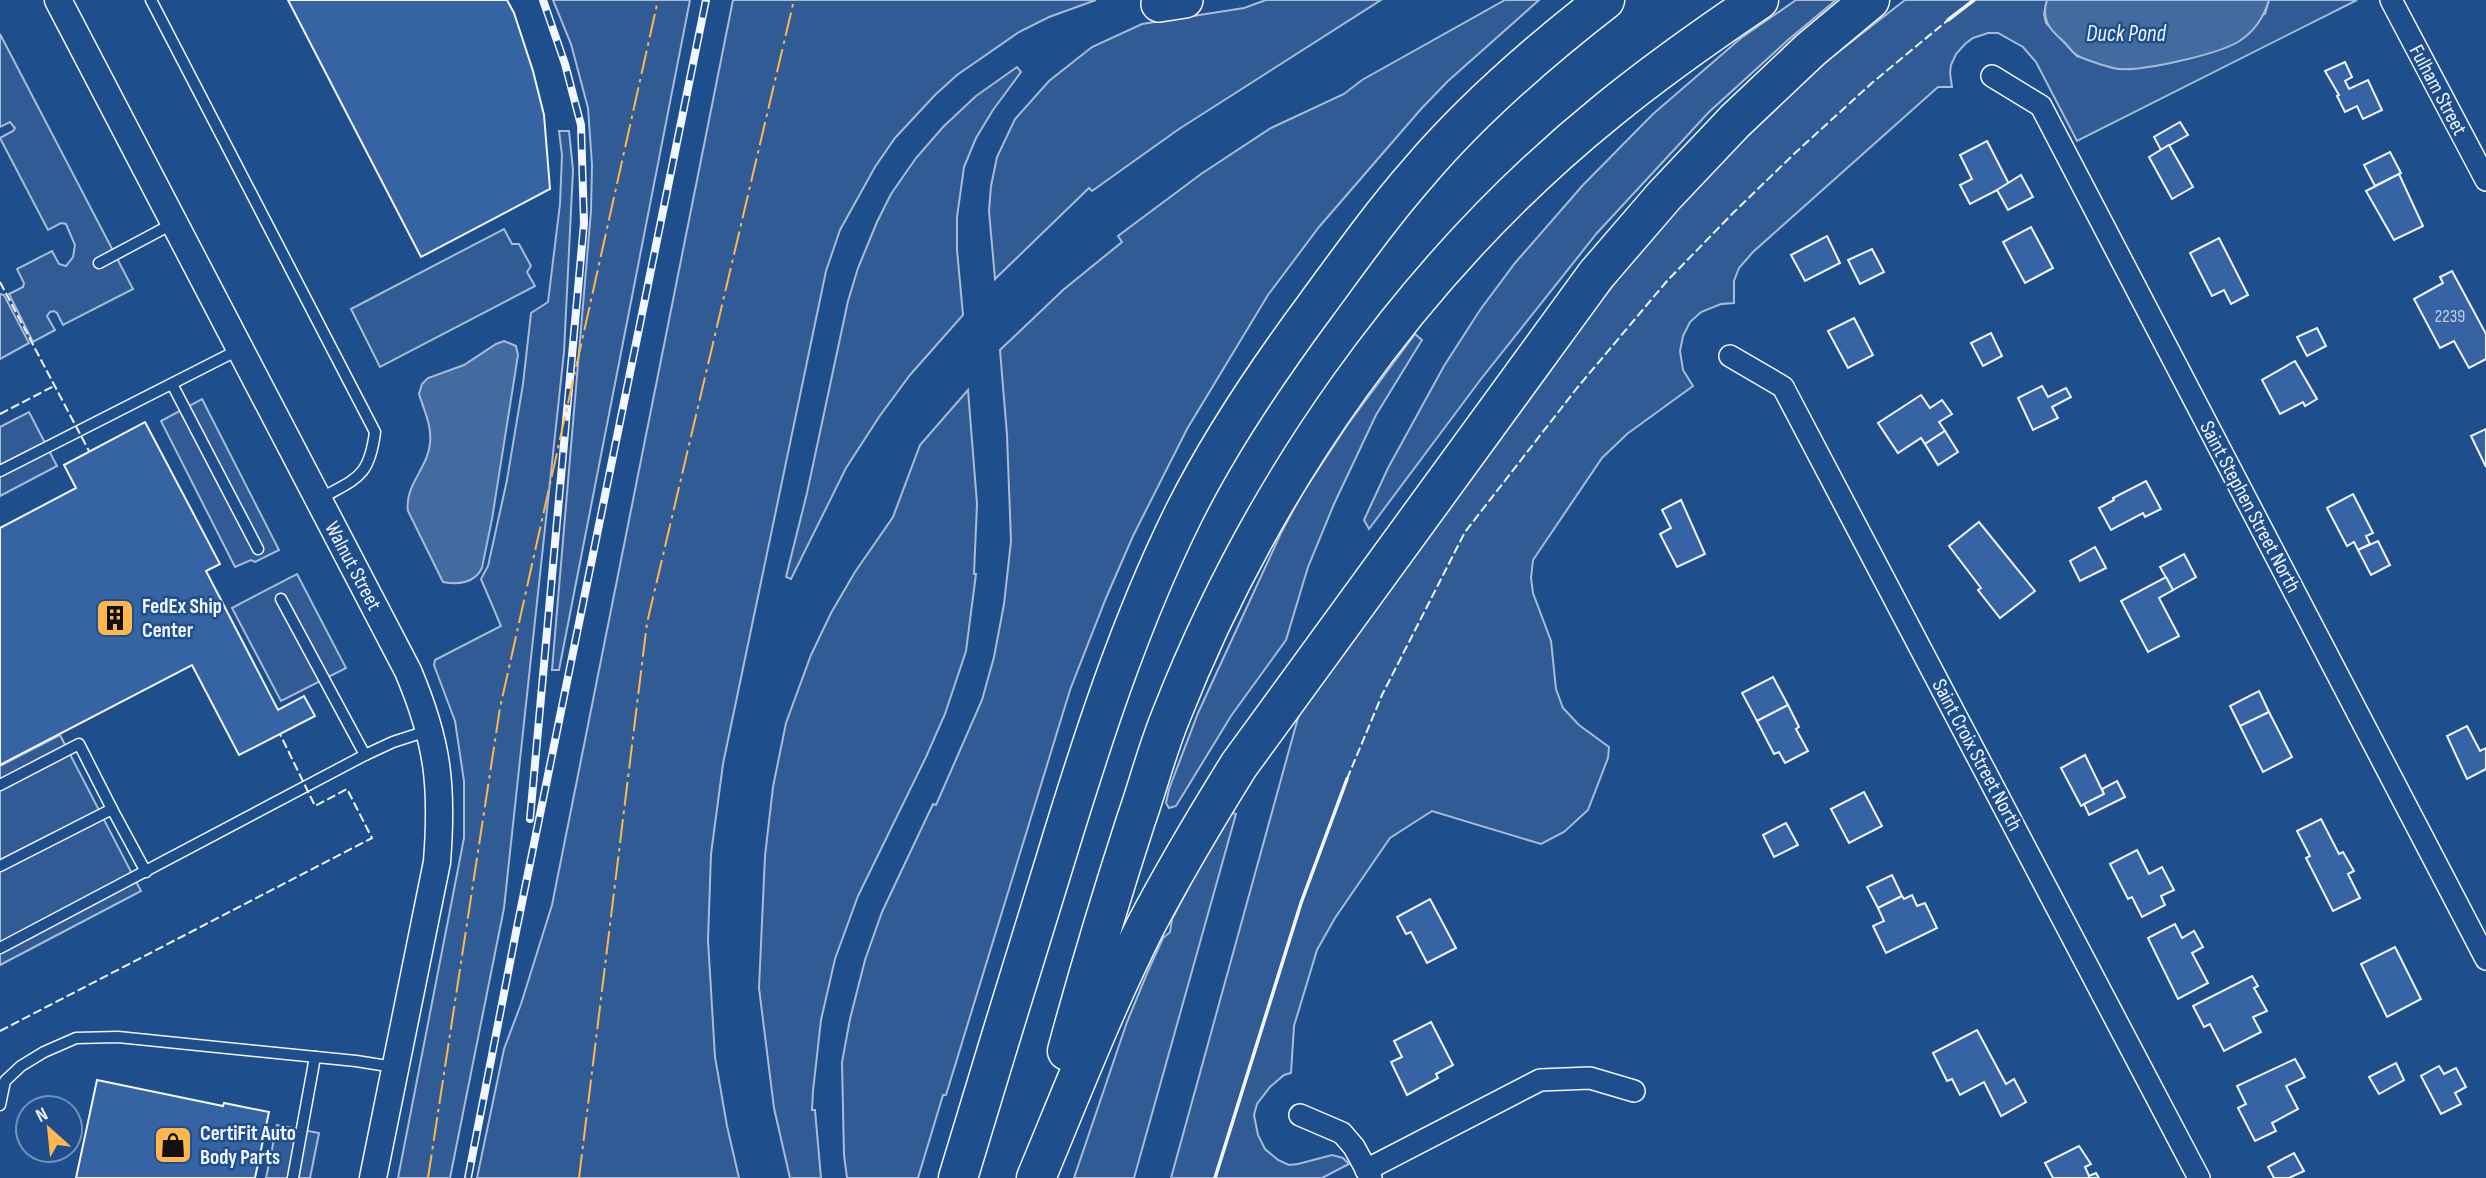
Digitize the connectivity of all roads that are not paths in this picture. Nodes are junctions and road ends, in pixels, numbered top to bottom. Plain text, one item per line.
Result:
1 (58, 0) edge
2 (151, 0) edge
3 (1605, 0) edge
4 (1759, 0) edge
5 (1870, 0) edge
6 (2391, 0) edge
7 (1992, 76) dead end
8 (2486, 180) edge
9 (174, 223) junction
10 (99, 263) dead end
11 (240, 349) junction
12 (1730, 356) dead end
13 (173, 384) junction
14 (0, 471) edge
15 (318, 500) junction
16 (258, 549) dead end
17 (281, 599) dead end
18 (430, 730) junction
19 (365, 755) junction
20 (0, 785) edge
21 (112, 809) junction
22 (0, 866) edge
23 (146, 872) junction
24 (0, 948) edge
25 (2486, 959) edge
26 (315, 1057) junction
27 (395, 1068) junction
28 (1634, 1091) dead end
29 (0, 1105) edge
30 (1300, 1115) dead end
31 (1368, 1174) edge
32 (293, 1178) edge
33 (373, 1178) edge
34 (958, 1178) edge
35 (1035, 1178) edge
36 (2199, 1178) edge

1 - 9 street, Walnut Street
2 - 15 lane
3 - 34 highway
4 - 35 highway
5 - 35 highway
6 - 8 street, Fulham Street
7 - 25 street, Saint Stephen Street North
9 - 10 lane
9 - 11 street, Walnut Street
11 - 13 lane
11 - 15 street, Walnut Street
12 - 36 street, Saint Croix Street North
13 - 14 lane
13 - 16 lane
15 - 18 street, Walnut Street
17 - 19 lane
18 - 19 lane
18 - 27 street, Walnut Street
19 - 23 lane
20 - 21 lane
21 - 22 lane
21 - 23 lane
23 - 24 lane
26 - 27 lane
26 - 29 lane
26 - 32 lane
27 - 33 street, Walnut Street
28 - 31 street
30 - 31 street

